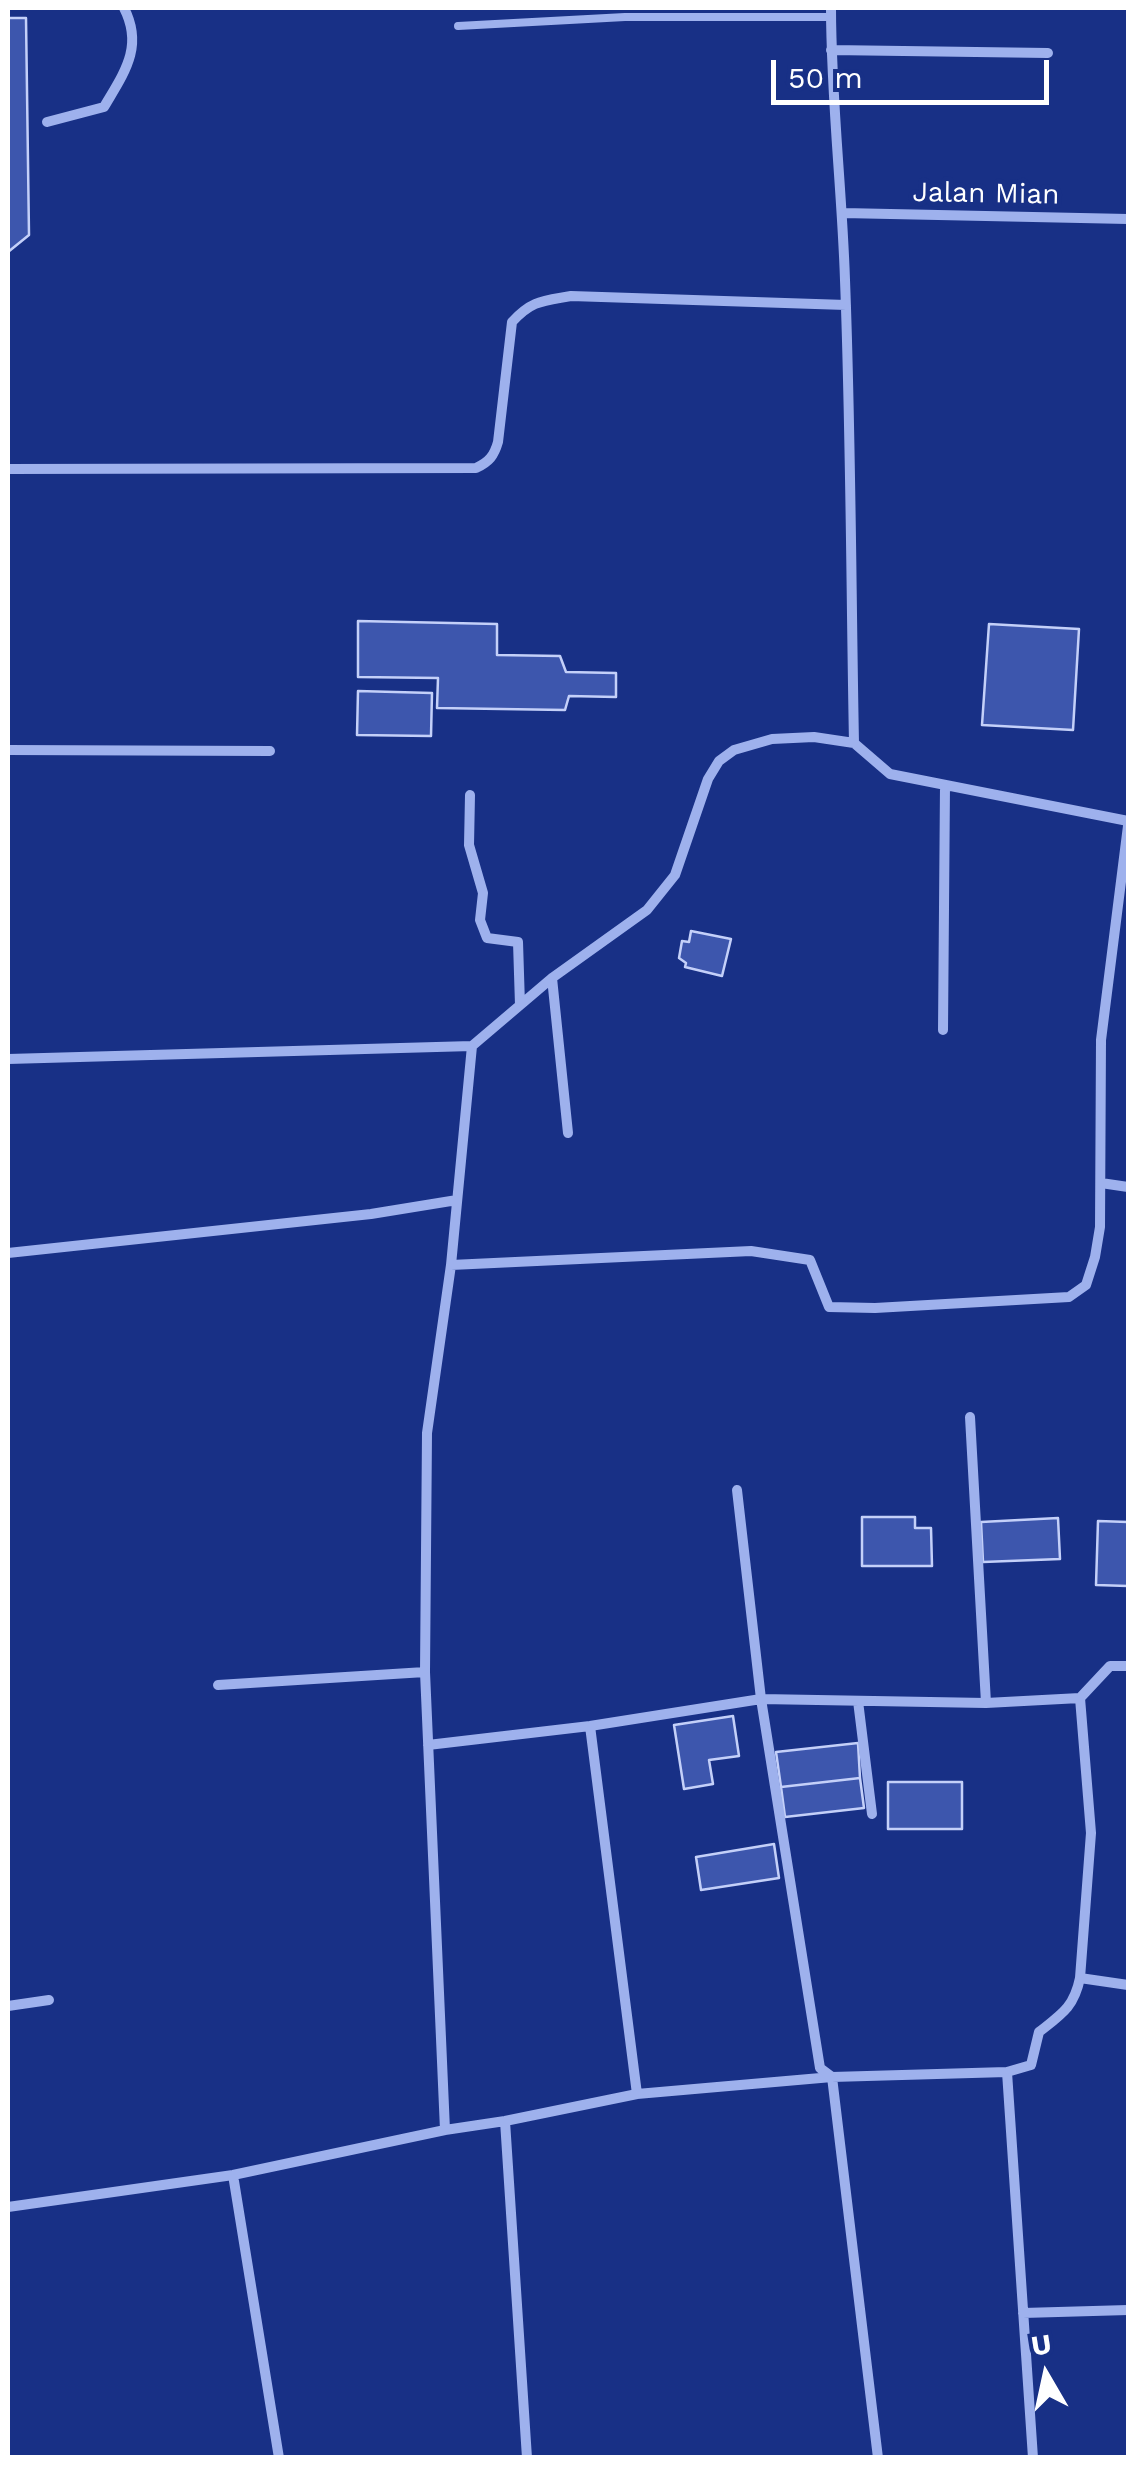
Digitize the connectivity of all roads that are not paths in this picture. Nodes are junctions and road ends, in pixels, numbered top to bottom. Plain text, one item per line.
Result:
1 (124, 8) edge
2 (831, 12) edge
3 (458, 26) dead end
4 (831, 50) junction
5 (1048, 53) dead end
6 (47, 122) dead end
7 (843, 213) junction
8 (1128, 219) edge
9 (846, 305) junction
10 (8, 469) edge
11 (854, 743) junction
12 (8, 750) edge
13 (270, 751) dead end
14 (945, 785) junction
15 (470, 795) dead end
16 (1128, 824) edge
17 (552, 978) junction
18 (520, 1005) junction
19 (943, 1030) dead end
20 (472, 1046) junction
21 (8, 1060) edge
22 (568, 1133) dead end
23 (1102, 1183) junction
24 (1128, 1186) edge
25 (457, 1200) junction
26 (8, 1253) edge
27 (451, 1265) junction
28 (970, 1417) dead end
29 (737, 1490) dead end
30 (1128, 1666) edge
31 (425, 1672) junction
32 (218, 1685) dead end
33 (1080, 1698) junction
34 (761, 1699) junction
35 (858, 1701) junction
36 (986, 1703) junction
37 (590, 1726) junction
38 (428, 1745) junction
39 (872, 1814) dead end
40 (1080, 1978) junction
41 (1128, 1985) edge
42 (49, 2000) dead end
43 (8, 2006) edge
44 (1007, 2072) junction
45 (832, 2077) junction
46 (637, 2094) junction
47 (505, 2122) junction
48 (445, 2130) junction
49 (233, 2175) junction
50 (8, 2207) edge
51 (1128, 2310) edge
52 (1023, 2313) junction
53 (280, 2458) edge
54 (527, 2458) edge
55 (878, 2458) edge
56 (1032, 2458) edge

1 - 6 street
2 - 3 lane
2 - 4 street
4 - 5 street
4 - 7 street
7 - 8 street, Jalan Mian
7 - 9 street
9 - 10 street
9 - 11 street
11 - 14 street
11 - 17 street
12 - 13 street
14 - 16 street
14 - 19 street
15 - 18 street
16 - 23 street
17 - 18 street
17 - 22 street
18 - 20 street
20 - 21 street
20 - 25 street
23 - 24 street
23 - 27 street
25 - 26 street
25 - 27 street
27 - 31 street
28 - 36 street
29 - 34 street
30 - 33 street
31 - 32 street
31 - 38 street
33 - 36 street
33 - 40 street
34 - 35 street
34 - 37 street
34 - 45 street
35 - 36 street
35 - 39 street
37 - 38 street
37 - 46 street
38 - 48 street
40 - 41 street
40 - 44 street
42 - 43 street
44 - 45 street
44 - 52 street
45 - 46 street
45 - 55 street
46 - 47 street
47 - 48 street
47 - 54 street
48 - 49 street
49 - 50 street
49 - 53 street
51 - 52 street
52 - 56 street

